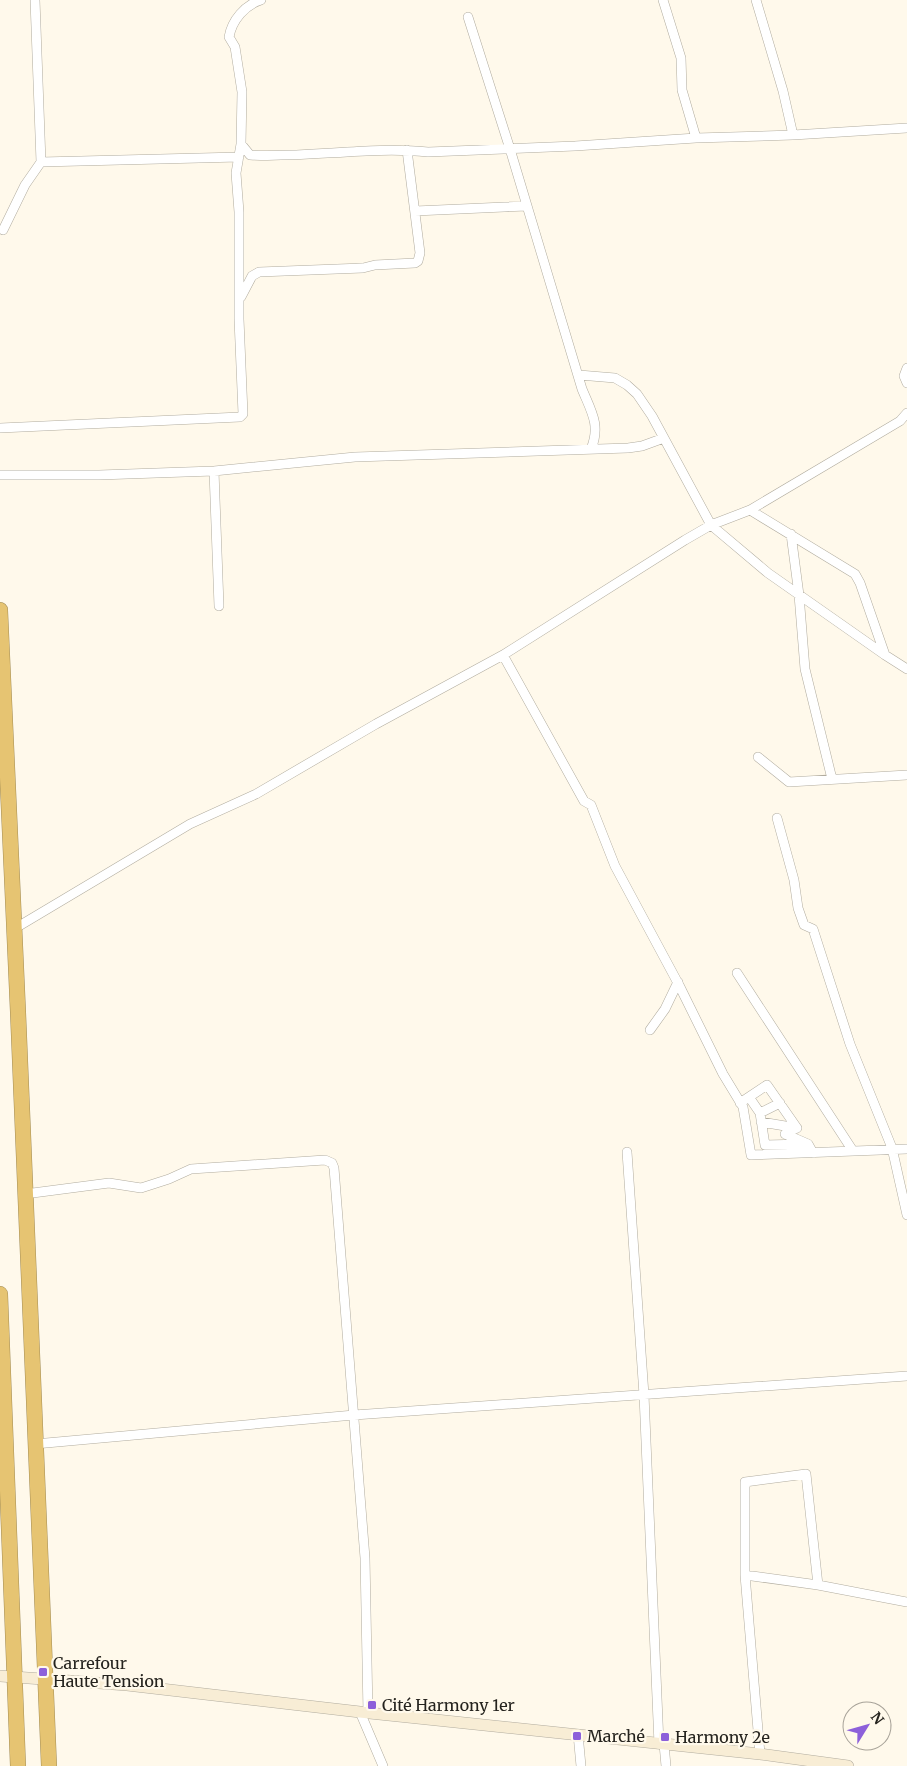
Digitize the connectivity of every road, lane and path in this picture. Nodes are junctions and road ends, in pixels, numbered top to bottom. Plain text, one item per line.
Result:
1 (35, 0) edge
2 (261, 0) edge
3 (663, 0) edge
4 (756, 0) edge
5 (468, 17) dead end
6 (907, 128) edge
7 (793, 135) junction
8 (696, 138) junction
9 (241, 144) junction
10 (510, 149) junction
11 (407, 150) junction
12 (239, 157) junction
13 (41, 162) junction
14 (527, 206) junction
15 (415, 211) junction
16 (3, 230) dead end
17 (240, 299) junction
18 (907, 368) edge
19 (579, 375) junction
20 (907, 382) edge
21 (907, 413) edge
22 (903, 421) edge
23 (0, 428) edge
24 (664, 438) junction
25 (591, 449) junction
26 (214, 471) junction
27 (0, 474) edge
28 (750, 510) junction
29 (711, 526) junction
30 (791, 534) junction
31 (799, 595) junction
32 (219, 606) dead end
33 (0, 610) edge
34 (503, 655) junction
35 (884, 655) junction
36 (907, 669) edge
37 (758, 757) dead end
38 (907, 776) edge
39 (832, 780) junction
40 (777, 818) dead end
41 (14, 929) junction
42 (737, 973) dead end
43 (678, 982) junction
44 (650, 1030) dead end
45 (750, 1097) junction
46 (740, 1103) junction
47 (780, 1103) junction
48 (760, 1117) junction
49 (797, 1128) junction
50 (808, 1144) junction
51 (892, 1148) junction
52 (907, 1148) edge
53 (853, 1151) junction
54 (627, 1152) dead end
55 (813, 1153) junction
56 (26, 1194) junction
57 (907, 1215) edge
58 (0, 1294) edge
59 (1, 1339) edge
60 (907, 1376) edge
61 (644, 1395) junction
62 (354, 1415) junction
63 (35, 1444) junction
64 (745, 1576) junction
65 (818, 1585) junction
66 (907, 1602) edge
67 (7, 1677) edge
68 (45, 1680) junction
69 (364, 1712) junction
70 (578, 1734) junction
71 (662, 1744) junction
72 (760, 1754) junction
73 (18, 1766) edge
74 (49, 1766) edge
75 (383, 1766) edge
76 (581, 1766) edge
77 (666, 1766) edge
78 (846, 1766) edge

1 - 13 street
2 - 9 street
3 - 8 street
4 - 7 street
5 - 10 street
6 - 7 street
7 - 8 street
8 - 10 street
9 - 11 street
9 - 12 street
10 - 11 street
10 - 14 street
11 - 15 street
12 - 13 street
12 - 17 street
13 - 16 street
14 - 15 street
14 - 19 street
15 - 17 street
17 - 23 street
18 - 20 street
19 - 24 street
19 - 25 street
21 - 22 street
22 - 28 street
24 - 25 street
24 - 29 street
25 - 26 street
26 - 27 street
26 - 32 street
28 - 29 street
28 - 30 street
29 - 31 street
29 - 34 street
30 - 31 street
30 - 35 street
31 - 35 street
31 - 39 street
33 - 41 highway
34 - 41 street
34 - 43 street
35 - 36 street
37 - 39 street
38 - 39 street
40 - 51 street
41 - 56 highway
42 - 53 street
43 - 44 street
43 - 46 street
45 - 46 street
45 - 47 street
45 - 48 street
46 - 55 street
47 - 48 street
47 - 49 street
48 - 49 street
48 - 50 street
49 - 50 street
50 - 55 street
51 - 52 street
51 - 53 street
51 - 57 street
53 - 55 street
54 - 61 street
56 - 62 street
56 - 63 highway
58 - 59 highway
59 - 67 highway
60 - 61 street
61 - 62 street
61 - 71 street
62 - 63 street
62 - 69 street
63 - 68 highway
64 - 65 street
64 - 65 street
64 - 72 street
65 - 66 street
67 - 68 street
67 - 73 highway
68 - 69 street
68 - 74 highway
69 - 70 street
69 - 75 street
70 - 71 street
70 - 76 street
71 - 72 street
71 - 77 street
72 - 78 street

